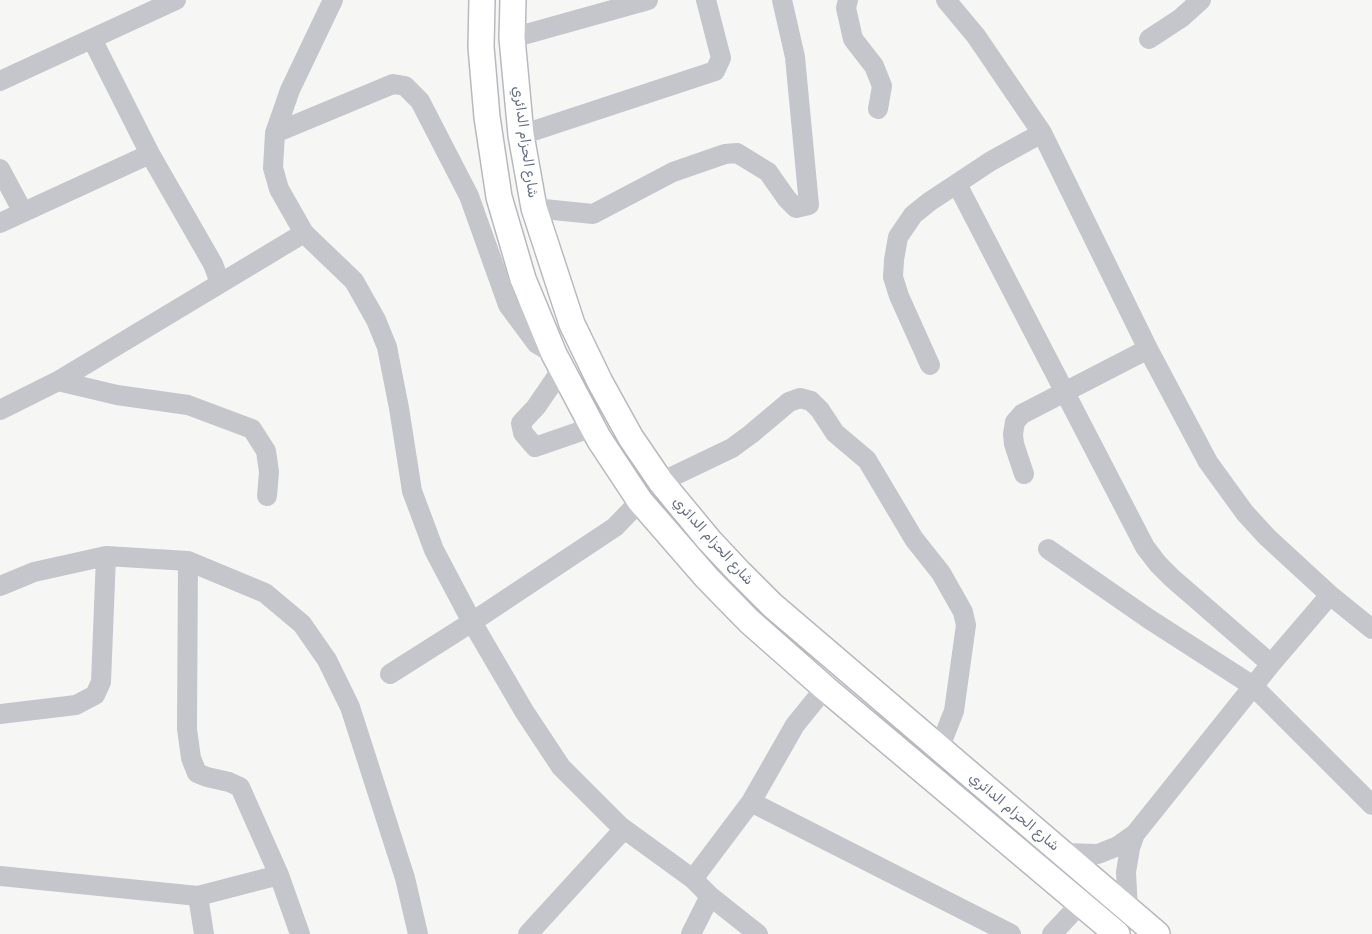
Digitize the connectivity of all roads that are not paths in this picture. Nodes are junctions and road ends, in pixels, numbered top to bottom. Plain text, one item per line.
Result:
1 (176, 0) edge
2 (482, 0) edge
3 (513, 0) edge
4 (648, 0) edge
5 (706, 0) edge
6 (782, 0) edge
7 (848, 0) edge
8 (946, 0) edge
9 (1201, 0) edge
10 (330, 1) edge
11 (92, 38) junction
12 (512, 38) junction
13 (1150, 39) dead end
14 (0, 81) edge
15 (878, 109) dead end
16 (275, 133) junction
17 (1042, 133) junction
18 (521, 135) junction
19 (150, 154) junction
20 (0, 169) edge
21 (957, 184) junction
22 (534, 208) junction
23 (23, 212) junction
24 (0, 223) edge
25 (304, 233) junction
26 (220, 283) junction
27 (1148, 349) junction
28 (558, 361) junction
29 (930, 365) dead end
30 (58, 381) junction
31 (1064, 393) junction
32 (0, 410) edge
33 (593, 427) junction
34 (1024, 474) dead end
35 (661, 482) junction
36 (267, 496) dead end
37 (640, 501) junction
38 (1048, 549) dead end
39 (106, 556) junction
40 (188, 562) junction
41 (0, 586) edge
42 (1330, 595) junction
43 (472, 622) junction
44 (1372, 629) edge
45 (1271, 664) junction
46 (390, 674) dead end
47 (1253, 686) junction
48 (825, 688) junction
49 (0, 714) edge
50 (939, 749) junction
51 (751, 802) junction
52 (1372, 805) edge
53 (624, 829) junction
54 (1136, 834) junction
55 (1062, 853) junction
56 (279, 875) junction
57 (0, 876) edge
58 (693, 879) junction
59 (198, 896) junction
60 (710, 896) junction
61 (1080, 903) junction
62 (1128, 910) junction
63 (204, 934) edge
64 (300, 934) edge
65 (418, 934) edge
66 (528, 934) edge
67 (691, 934) edge
68 (758, 934) edge
69 (1011, 934) edge
70 (1052, 934) edge
71 (1117, 934) edge
72 (1156, 934) edge

1 - 11 street
2 - 28 main road, شارع الحزام الدائري
3 - 12 main road, شارع الحزام الدائري
4 - 12 street
5 - 18 street
6 - 22 street
7 - 15 street
8 - 17 street
9 - 13 street
10 - 16 street
11 - 14 street
11 - 19 street
12 - 18 main road, شارع الحزام الدائري
16 - 25 street
16 - 28 street
17 - 21 street
17 - 27 street
18 - 22 main road, شارع الحزام الدائري
19 - 23 street
19 - 26 street
20 - 23 street
21 - 29 street
21 - 31 street
22 - 35 main road, شارع الحزام الدائري
23 - 24 street
25 - 26 street
25 - 43 street
26 - 30 street
27 - 31 street
27 - 42 street
28 - 33 main road, شارع الحزام الدائري
28 - 33 street
30 - 32 street
30 - 36 street
31 - 34 street
31 - 45 street
33 - 37 main road, شارع الحزام الدائري
35 - 50 main road, شارع الحزام الدائري
35 - 50 street
37 - 43 street
37 - 48 main road, شارع الحزام الدائري
38 - 47 street
39 - 40 street
39 - 41 street
39 - 49 street
40 - 56 street
40 - 65 street
42 - 44 street
42 - 45 street
43 - 46 street
43 - 53 street
45 - 47 street
47 - 52 street
47 - 54 street
48 - 51 street
48 - 61 main road, شارع الحزام الدائري
50 - 55 main road, شارع الحزام الدائري
51 - 58 street
51 - 69 street
53 - 58 street
53 - 66 street
54 - 55 street
54 - 62 street
55 - 62 main road, شارع الحزام الدائري
56 - 59 street
56 - 64 street
57 - 59 street
58 - 60 street
59 - 63 street
60 - 67 street
60 - 68 street
61 - 70 street
61 - 71 main road, شارع الحزام الدائري
62 - 72 main road, شارع الحزام الدائري

